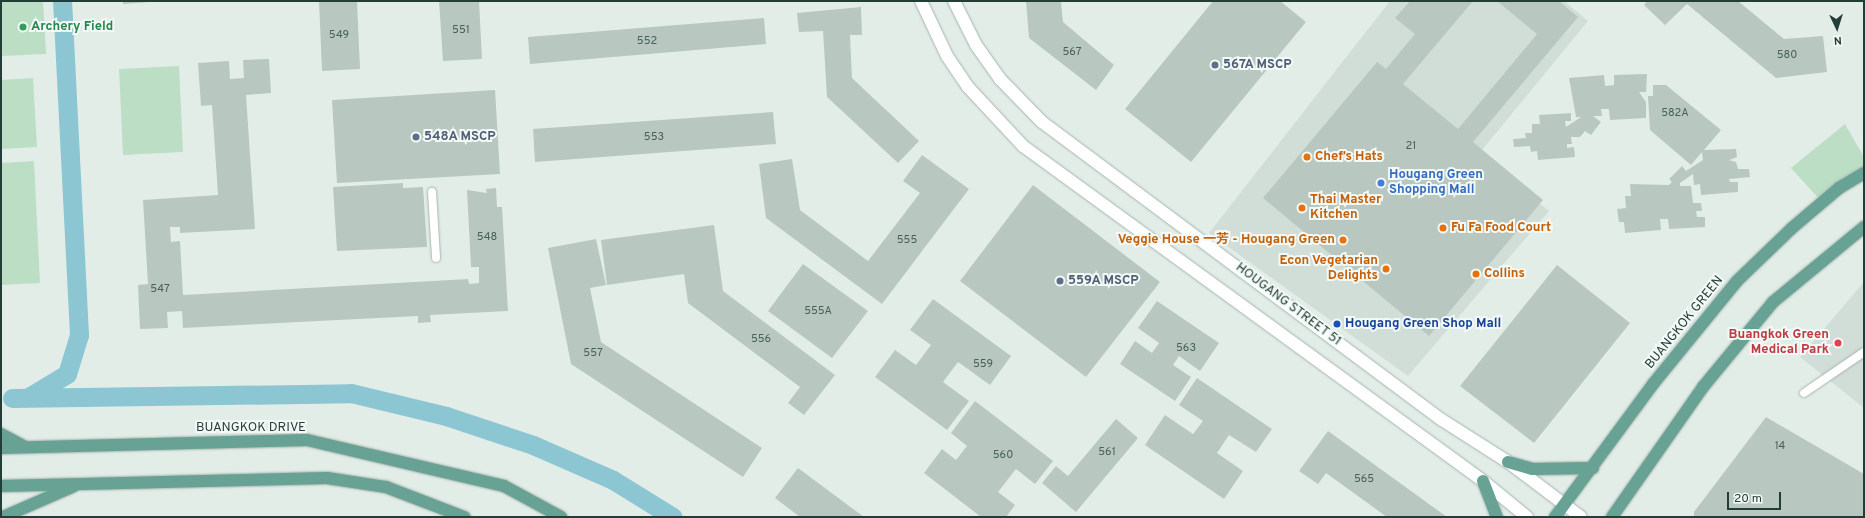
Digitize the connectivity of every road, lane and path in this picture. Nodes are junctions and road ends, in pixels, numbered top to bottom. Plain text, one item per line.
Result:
1 (921, 1) edge
2 (954, 1) edge
3 (1864, 173) edge
4 (432, 192) dead end
5 (1864, 227) edge
6 (436, 258) dead end
7 (1864, 352) edge
8 (1804, 392) dead end
9 (1, 434) edge
10 (24, 446) junction
11 (1, 448) edge
12 (1508, 462) junction
13 (1593, 468) junction
14 (1483, 481) junction
15 (85, 482) junction
16 (1, 486) edge
17 (1565, 505) junction
18 (3, 517) edge
19 (464, 517) edge
20 (561, 517) edge
21 (1497, 517) edge
22 (1527, 517) edge
23 (1555, 517) edge
24 (1581, 517) edge
25 (1612, 517) edge

1 - 14 street
2 - 12 street, HOUGANG STREET 51
3 - 13 main road, BUANGKOK GREEN
4 - 6 lane
5 - 25 main road
7 - 8 lane
9 - 10 main road
10 - 11 main road, BUANGKOK DRIVE
10 - 20 main road, BUANGKOK DRIVE
12 - 13 main road
12 - 17 street, HOUGANG STREET 51
13 - 17 main road, BUANGKOK GREEN
14 - 21 main road
14 - 22 street
15 - 16 main road
15 - 18 main road
15 - 19 main road
17 - 23 main road, BUANGKOK GREEN
17 - 24 street, HOUGANG STREET 51

